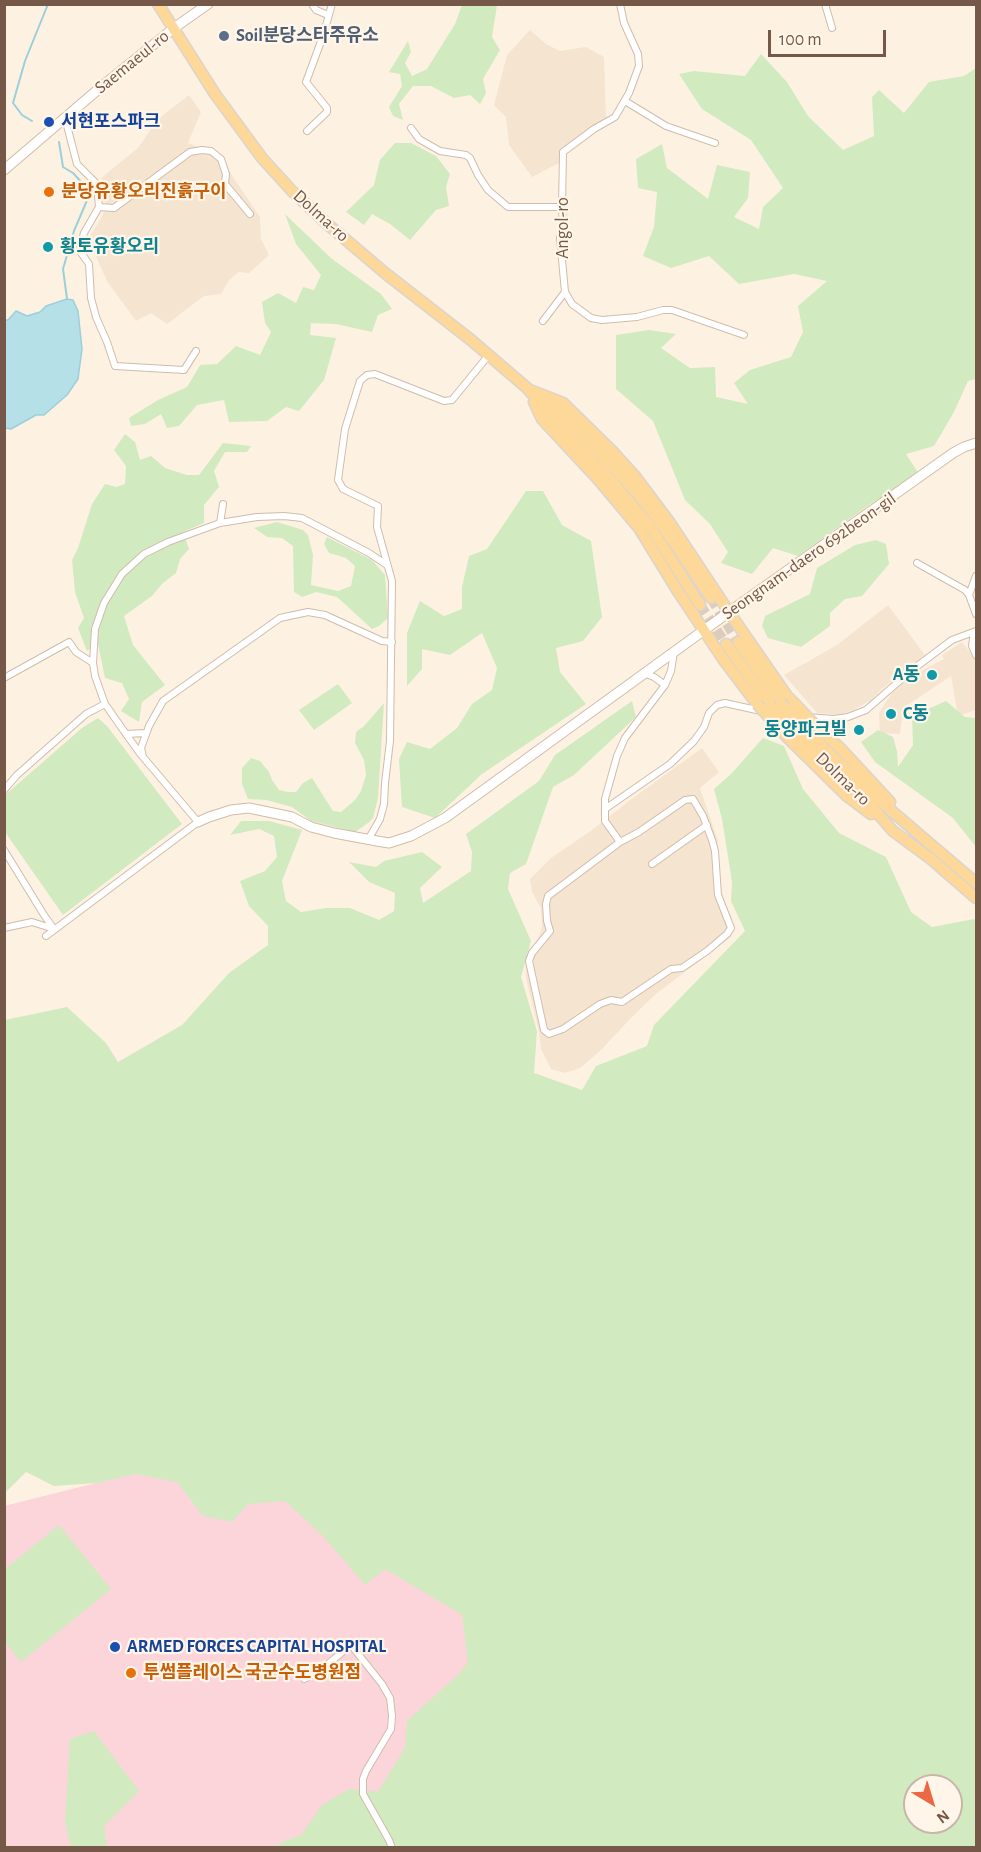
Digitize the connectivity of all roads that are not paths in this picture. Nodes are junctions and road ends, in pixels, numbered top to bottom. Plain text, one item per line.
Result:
1 (158, 4) edge
2 (207, 4) edge
3 (312, 4) edge
4 (332, 4) edge
5 (620, 4) edge
6 (825, 4) edge
7 (328, 15) junction
8 (174, 28) junction
9 (832, 28) dead end
10 (625, 101) junction
11 (65, 118) junction
12 (411, 128) dead end
13 (307, 131) dead end
14 (715, 143) dead end
15 (4, 170) edge
16 (99, 207) junction
17 (562, 207) junction
18 (250, 214) dead end
19 (565, 292) junction
20 (543, 321) dead end
21 (744, 335) dead end
22 (196, 351) dead end
23 (488, 356) junction
24 (526, 388) junction
25 (976, 443) edge
26 (223, 504) dead end
27 (220, 523) junction
28 (917, 563) dead end
29 (388, 565) junction
30 (976, 576) edge
31 (969, 595) junction
32 (711, 598) tunnel mouth
33 (700, 605) tunnel mouth
34 (729, 612) junction
35 (976, 614) edge
36 (704, 630) junction
37 (975, 631) edge
38 (392, 642) junction
39 (738, 642) tunnel mouth
40 (726, 644) tunnel mouth
41 (675, 651) junction
42 (976, 655) edge
43 (93, 663) junction
44 (644, 673) junction
45 (4, 678) edge
46 (664, 685) junction
47 (105, 704) junction
48 (776, 704) junction
49 (788, 732) junction
50 (146, 733) junction
51 (126, 734) junction
52 (143, 758) junction
53 (4, 790) edge
54 (605, 809) junction
55 (198, 822) junction
56 (706, 825) junction
57 (914, 830) junction
58 (368, 840) junction
59 (620, 842) junction
60 (4, 850) edge
61 (652, 864) dead end
62 (976, 883) edge
63 (976, 898) edge
64 (4, 928) edge
65 (54, 929) junction
66 (46, 936) dead end
67 (304, 1679) dead end
68 (392, 1848) edge

1 - 8 main road, Dolma-ro
2 - 8 street, Saemaeul-ro
3 - 7 street
4 - 7 street
5 - 10 street, Angol-ro
6 - 9 street
7 - 13 street
8 - 11 street, Saemaeul-ro
8 - 23 main road, Dolma-ro
10 - 14 street
10 - 17 street, Angol-ro
11 - 15 street, Saemaeul-ro
11 - 16 street
12 - 17 street
16 - 18 street
16 - 22 street
17 - 19 street, Angol-ro
19 - 20 street
19 - 21 street
23 - 24 main road, Dolma-ro
23 - 29 street
24 - 32 main road, Dolma-ro
24 - 33 main road, Dolma-ro
24 - 34 main road
24 - 36 main road
25 - 34 street, Seongnam-daero 692beon-gil
26 - 27 street
27 - 29 street
27 - 43 street
28 - 31 street
29 - 38 street
30 - 31 street
31 - 35 street
34 - 36 street, Seongnam-daero 692beon-gil
34 - 57 main road, bridge
36 - 41 street, Seongnam-daero 692beon-gil
36 - 49 main road, bridge
37 - 42 street
37 - 54 street
38 - 50 street
38 - 58 street
39 - 48 main road, Dolma-ro
40 - 48 main road, Dolma-ro
41 - 44 street, Seongnam-daero 692beon-gil
41 - 46 street
43 - 45 street
43 - 47 street
44 - 46 street
44 - 58 street, Seongnam-daero 692beon-gil
46 - 54 street
47 - 51 street
47 - 53 street
48 - 49 main road, Dolma-ro, bridge
48 - 57 main road, Dolma-ro, bridge
49 - 63 main road, Dolma-ro
50 - 51 street
50 - 52 street
51 - 52 street
52 - 55 street
54 - 59 street
55 - 58 street, Seongnam-daero 692beon-gil
55 - 65 street
56 - 59 street
56 - 59 street
56 - 61 street
57 - 62 main road, Dolma-ro
60 - 65 street
64 - 65 street
65 - 66 street
67 - 68 street

